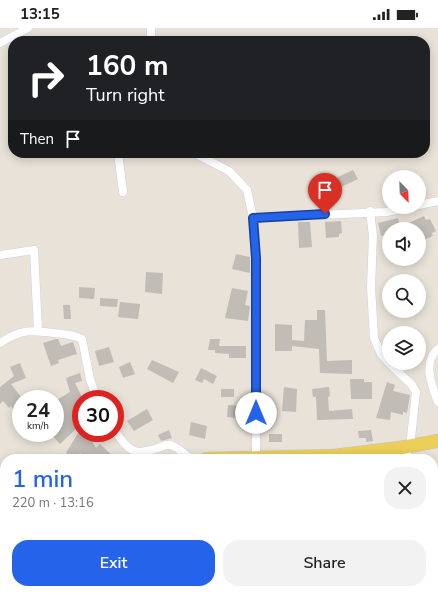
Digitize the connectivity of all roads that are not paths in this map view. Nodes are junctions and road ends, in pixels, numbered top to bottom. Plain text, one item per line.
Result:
1 (28, 28) edge
2 (13, 36) edge
3 (119, 158) edge
4 (204, 158) edge
5 (123, 192) dead end
6 (438, 200) edge
7 (426, 203) edge
8 (370, 211) junction
9 (382, 212) edge
10 (253, 218) junction
11 (0, 255) edge
12 (38, 330) junction
13 (0, 343) edge
14 (438, 348) edge
15 (382, 355) edge
16 (396, 370) edge
17 (93, 390) edge
18 (438, 402) edge
19 (438, 441) edge
20 (123, 442) edge
21 (408, 451) edge
22 (184, 454) edge
23 (256, 454) edge
24 (364, 454) edge

1 - 2 street
3 - 5 street
4 - 10 street
6 - 7 street
8 - 9 street
8 - 10 street
8 - 15 street
10 - 23 street
11 - 12 street
12 - 13 street
12 - 17 street
14 - 18 street
16 - 21 street
19 - 21 main road
20 - 22 street
21 - 24 main road

